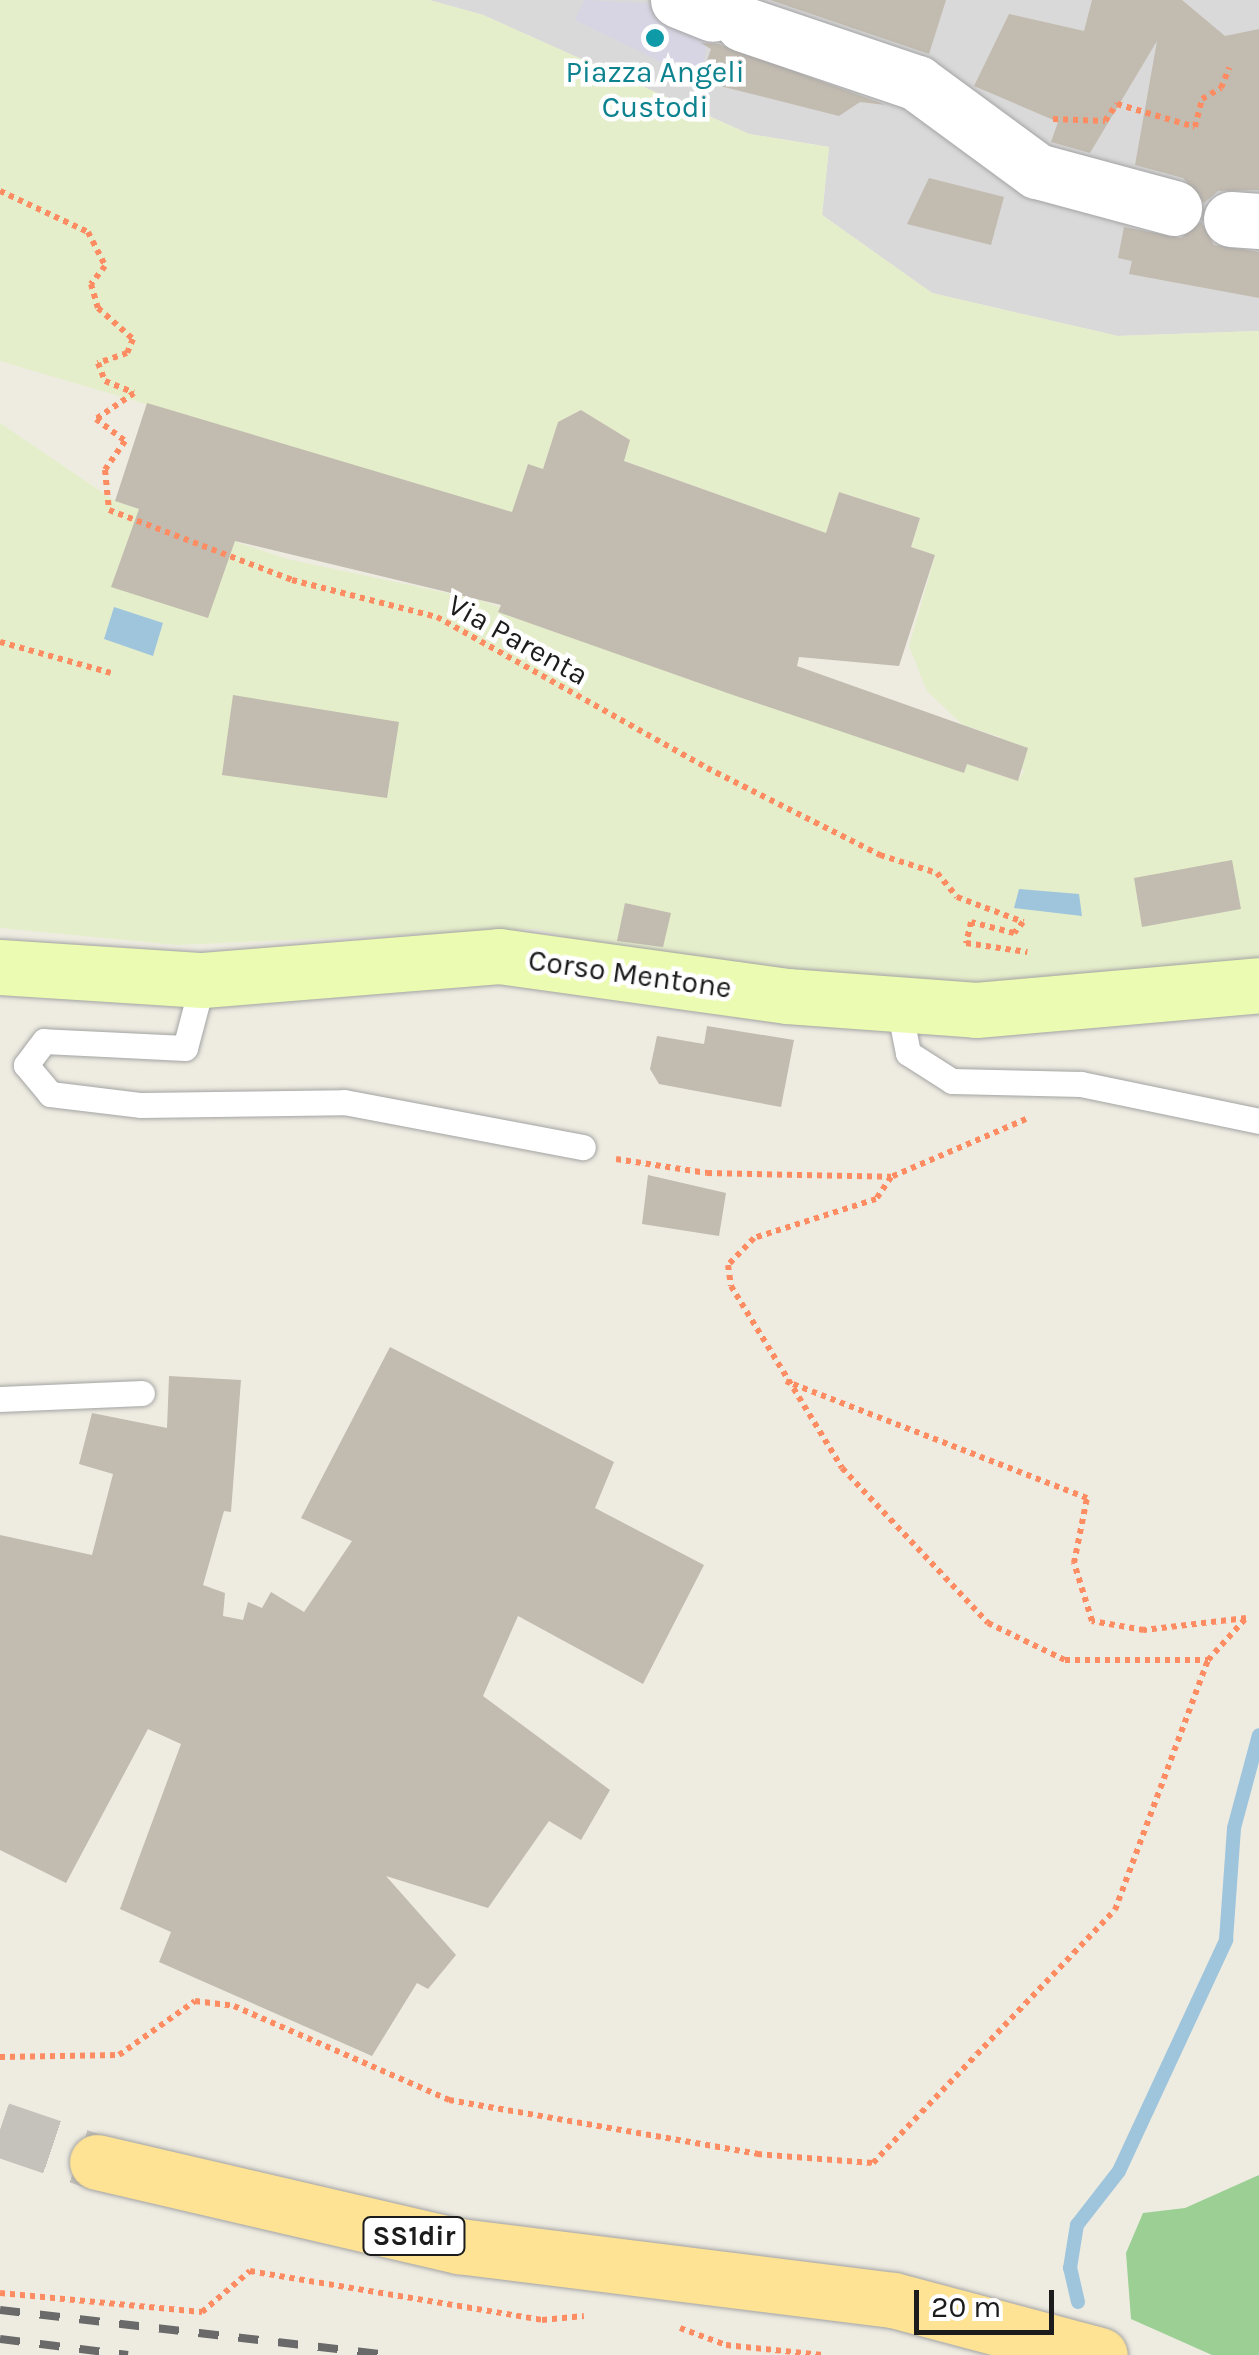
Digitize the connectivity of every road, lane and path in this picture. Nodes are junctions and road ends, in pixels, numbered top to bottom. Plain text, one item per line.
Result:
1 (711, 12) edge
2 (1229, 68) dead end
3 (1040, 118) dead end
4 (0, 190) edge
5 (1174, 208) dead end
6 (0, 642) edge
7 (111, 673) dead end
8 (1042, 955) dead end
9 (0, 967) edge
10 (204, 980) junction
11 (1259, 986) edge
12 (900, 1008) junction
13 (1081, 1084) junction
14 (1259, 1121) edge
15 (583, 1147) joint
16 (891, 1178) junction
17 (786, 1381) junction
18 (142, 1393) dead end
19 (0, 1399) edge
20 (1208, 1660) junction
21 (0, 2057) edge
22 (96, 2162) tunnel mouth
23 (0, 2293) edge
24 (604, 2318) dead end
25 (673, 2326) dead end
26 (822, 2355) edge
27 (1100, 2355) edge

1 - 5 street
2 - 3 path
4 - 8 path, Via Parenta
6 - 7 path
9 - 10 main road, Corso Mentone
10 - 12 main road, Corso Mentone
10 - 15 lane
11 - 12 main road, Corso Mentone
12 - 13 lane
13 - 14 lane
13 - 16 path
15 - 16 path
16 - 17 path
17 - 20 path
17 - 20 path
18 - 19 lane
20 - 21 path
22 - 27 main road, SS1dir
23 - 24 path
25 - 26 path

